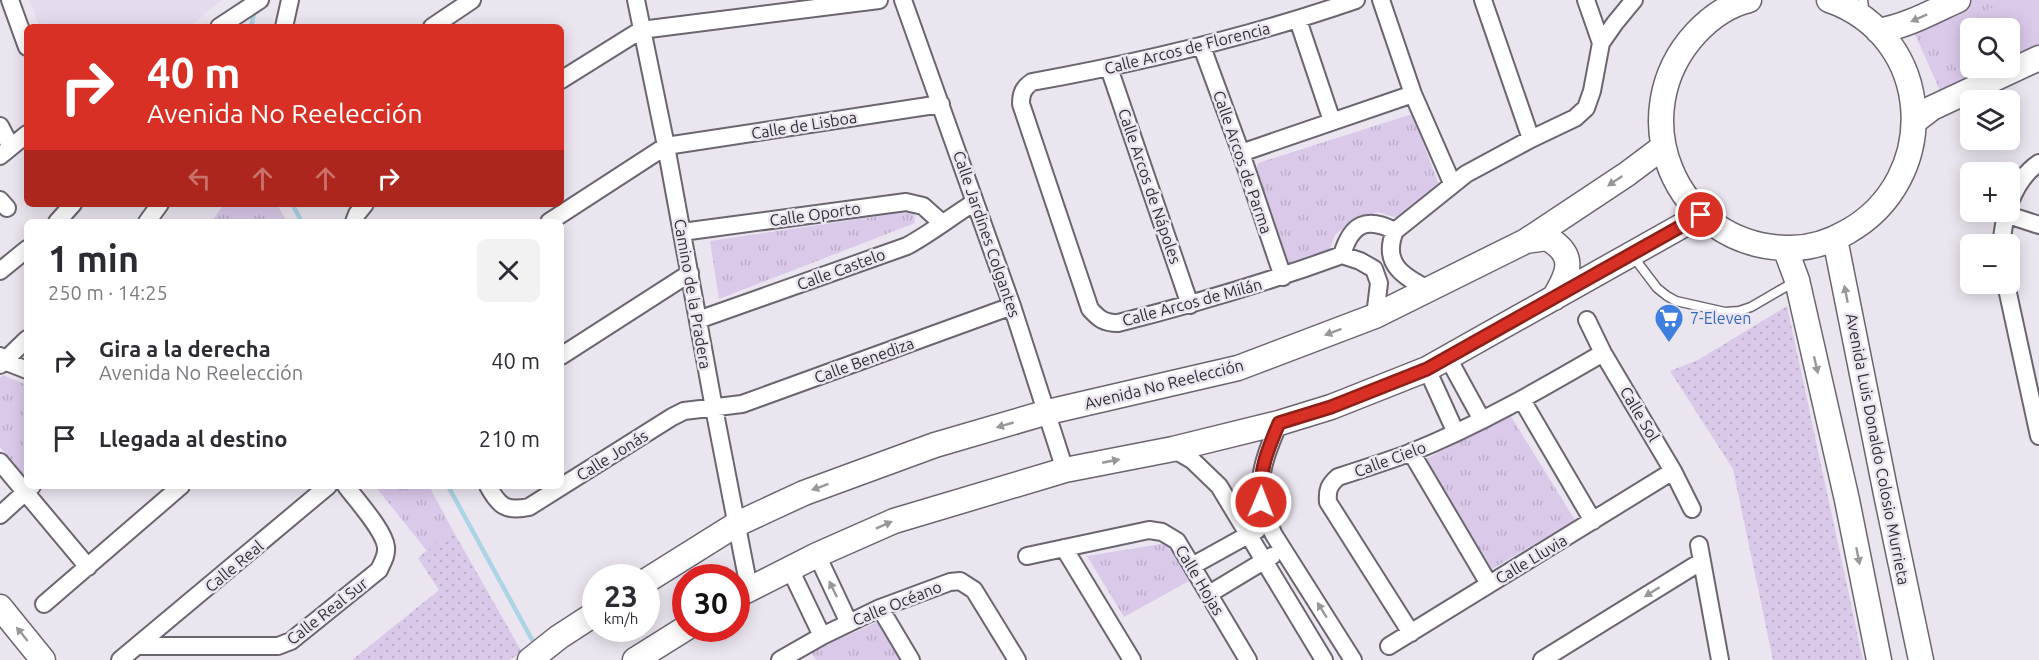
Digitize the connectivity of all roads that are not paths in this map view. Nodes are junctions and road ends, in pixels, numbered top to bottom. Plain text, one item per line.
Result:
1 (10, 0) edge
2 (260, 0) edge
3 (290, 0) edge
4 (472, 0) edge
5 (636, 0) edge
6 (879, 0) edge
7 (903, 0) edge
8 (1356, 0) edge
9 (1381, 0) edge
10 (1483, 0) edge
11 (1586, 0) edge
12 (1634, 0) edge
13 (1829, 0) edge
14 (1958, 0) edge
15 (1740, 1) edge
16 (1869, 17) edge
17 (1298, 20) junction
18 (223, 24) edge
19 (285, 24) edge
20 (436, 24) edge
21 (641, 30) junction
22 (24, 39) edge
23 (1601, 43) junction
24 (1202, 47) junction
25 (2039, 58) edge
26 (1110, 68) junction
27 (564, 78) edge
28 (1021, 94) joint
29 (1413, 94) junction
30 (941, 104) junction
31 (1332, 121) junction
32 (1915, 121) junction
33 (0, 126) edge
34 (24, 136) edge
35 (1531, 138) junction
36 (666, 146) junction
37 (1663, 147) junction
38 (6, 151) edge
39 (1241, 153) junction
40 (2039, 163) edge
41 (1452, 183) junction
42 (2020, 184) edge
43 (975, 202) junction
44 (70, 207) edge
45 (1701, 215) junction
46 (2020, 216) edge
47 (60, 219) edge
48 (554, 219) edge
49 (942, 223) junction
50 (2039, 225) edge
51 (1395, 231) junction
52 (682, 232) junction
53 (1835, 238) junction
54 (1526, 241) junction
55 (1785, 248) junction
56 (24, 251) edge
57 (1632, 254) junction
58 (1342, 255) junction
59 (1393, 261) junction
60 (1374, 269) junction
61 (0, 271) edge
62 (690, 273) junction
63 (1282, 277) junction
64 (1797, 280) junction
65 (1430, 290) junction
66 (2008, 294) edge
67 (1554, 298) junction
68 (1190, 305) junction
69 (1012, 306) junction
70 (1375, 316) junction
71 (698, 320) junction
72 (1587, 320) dead end
73 (24, 342) edge
74 (1603, 353) junction
75 (564, 354) edge
76 (1448, 358) junction
77 (1, 361) edge
78 (24, 369) edge
79 (1427, 369) junction
80 (1522, 400) junction
81 (714, 408) junction
82 (1048, 412) junction
83 (1482, 420) junction
84 (1279, 423) junction
85 (1456, 433) junction
86 (2039, 436) edge
87 (1173, 449) junction
88 (1411, 452) junction
89 (0, 462) edge
90 (1065, 470) junction
91 (1673, 471) junction
92 (24, 484) edge
93 (564, 485) edge
94 (29, 489) edge
95 (178, 489) edge
96 (324, 489) edge
97 (348, 489) edge
98 (490, 489) edge
99 (558, 489) edge
100 (1692, 509) dead end
101 (0, 515) edge
102 (1593, 521) junction
103 (737, 524) junction
104 (1268, 524) junction
105 (1248, 536) junction
106 (1064, 548) junction
107 (1283, 550) junction
108 (817, 555) junction
109 (1027, 556) dead end
110 (1263, 561) junction
111 (741, 564) edge
112 (1192, 566) junction
113 (88, 567) junction
114 (790, 569) junction
115 (660, 572) edge
116 (1489, 584) junction
117 (750, 589) edge
118 (1209, 594) junction
119 (44, 604) dead end
120 (0, 607) edge
121 (880, 608) junction
122 (582, 622) edge
123 (849, 623) junction
124 (1411, 633) junction
125 (822, 636) junction
126 (672, 637) edge
127 (140, 646) junction
128 (1389, 646) dead end
129 (792, 657) edge
130 (43, 660) edge
131 (120, 660) edge
132 (531, 660) edge
133 (635, 660) edge
134 (911, 660) edge
135 (1017, 660) edge
136 (1132, 660) edge
137 (1248, 660) edge
138 (1324, 660) edge
139 (1353, 660) edge
140 (1542, 660) edge
141 (1720, 660) edge
142 (1879, 660) edge
143 (1921, 660) edge

1 - 22 street
2 - 18 street
3 - 19 street
4 - 20 street
5 - 21 street, Camino de la Pradera
6 - 21 street
7 - 30 street, Calle Jardines Colgantes
8 - 17 street, Calle Arcos de Florencia
9 - 29 street
10 - 35 street
11 - 23 street
12 - 23 street
13 - 16 main road
14 -> 16 main road
15 - 37 main road
16 - 32 main road
17 - 24 street, Calle Arcos de Florencia
17 - 31 street
21 - 27 street
21 - 36 street, Camino de la Pradera
23 - 35 street
24 - 26 street, Calle Arcos de Florencia
24 - 39 street, Calle Arcos de Parma
25 - 32 main road
26 - 28 street, Calle Arcos de Florencia
26 - 68 street, Calle Arcos de Nápoles
28 - 68 street, Calle Arcos de Milán
29 - 31 street
29 - 41 street
30 - 36 street, Calle de Lisboa
30 - 43 street, Calle Jardines Colgantes
31 - 39 street
32 - 53 main road
33 - 38 street
34 - 38 street
35 - 41 street
36 - 48 street
36 - 52 street, Camino de la Pradera
37 - 45 main road
37 -> 54 main road, Avenida No Reelección
39 - 63 street, Calle Arcos de Parma
40 - 42 street
41 - 51 street
43 - 49 street, Calle Castelo
43 - 69 street, Calle Jardines Colgantes
44 - 47 street
45 - 55 main road
45 - 57 main road
46 - 50 street
49 - 52 street, Calle Oporto
49 - 71 street, Calle Castelo
51 - 58 street
51 - 59 street
52 - 62 street, Camino de la Pradera
53 - 55 main road
143 -> 53 main road, Avenida Luis Donaldo Colosio Murrieta
54 - 65 main road, Avenida No Reelección
54 - 67 main road
55 - 64 main road
56 - 61 street
57 - 64 lane
57 - 67 main road
58 - 60 street
58 - 63 street, Calle Arcos de Milán
59 - 60 street
59 - 65 street
60 - 70 street
62 - 71 street, Camino de la Pradera
62 - 75 street
63 - 68 street, Calle Arcos de Milán
64 -> 142 main road
65 - 70 main road, Avenida No Reelección
66 - 86 street
67 - 76 main road
69 - 81 street, Calle Benediza
69 - 82 street, Calle Jardines Colgantes
70 -> 82 main road, Avenida No Reelección
71 - 81 street, Camino de la Pradera
72 - 74 street, Calle Sol
73 - 77 street
74 - 80 street, Calle Cielo
74 - 91 street, Calle Sol
76 - 79 main road
76 - 83 street
77 - 78 street
79 - 84 main road
79 - 85 street
80 - 83 street, Calle Cielo
80 - 102 street
81 - 93 street, Calle Jonás
81 - 103 street, Camino de la Pradera
82 - 90 street, Calle Jardines Colgantes
82 -> 103 main road, Avenida No Reelección
83 - 85 street, Calle Cielo
84 - 87 main road
84 - 104 street
85 - 88 street, Calle Cielo
90 -> 87 main road
87 - 105 street
88 - 116 street
88 - 124 street, Calle Cielo
89 - 92 street
108 -> 90 main road
91 - 100 street, Calle Sol
91 - 102 street, Calle Lluvia
94 - 101 street
94 - 113 street
95 - 113 street
96 - 127 street, Calle Real
97 - 127 street, Calle Real Sur
98 - 99 street, Calle Jonás
102 - 116 street, Calle Lluvia
103 - 111 street, Camino de la Pradera
103 - 115 main road, Avenida No Reelección
104 - 105 street
104 - 107 street
105 - 110 street
105 - 112 street
106 - 109 street, Calle Hojas
106 - 112 street, Calle Hojas
106 - 136 street
107 - 110 street
139 -> 107 street
108 - 114 main road
123 -> 108 street
110 - 118 street
110 - 138 street
112 - 118 street, Calle Hojas
113 - 119 street
114 - 117 main road
114 - 125 street
116 - 124 street, Calle Lluvia
118 - 137 street, Calle Hojas
130 -> 120 main road
121 - 123 street, Calle Océano
121 - 134 street
121 - 135 street, Calle Océano
122 - 132 main road
123 - 125 street, Calle Océano
124 - 128 street, Calle Lluvia
125 - 129 street, Calle Océano
126 - 133 main road
127 - 131 street
141 -> 140 street

